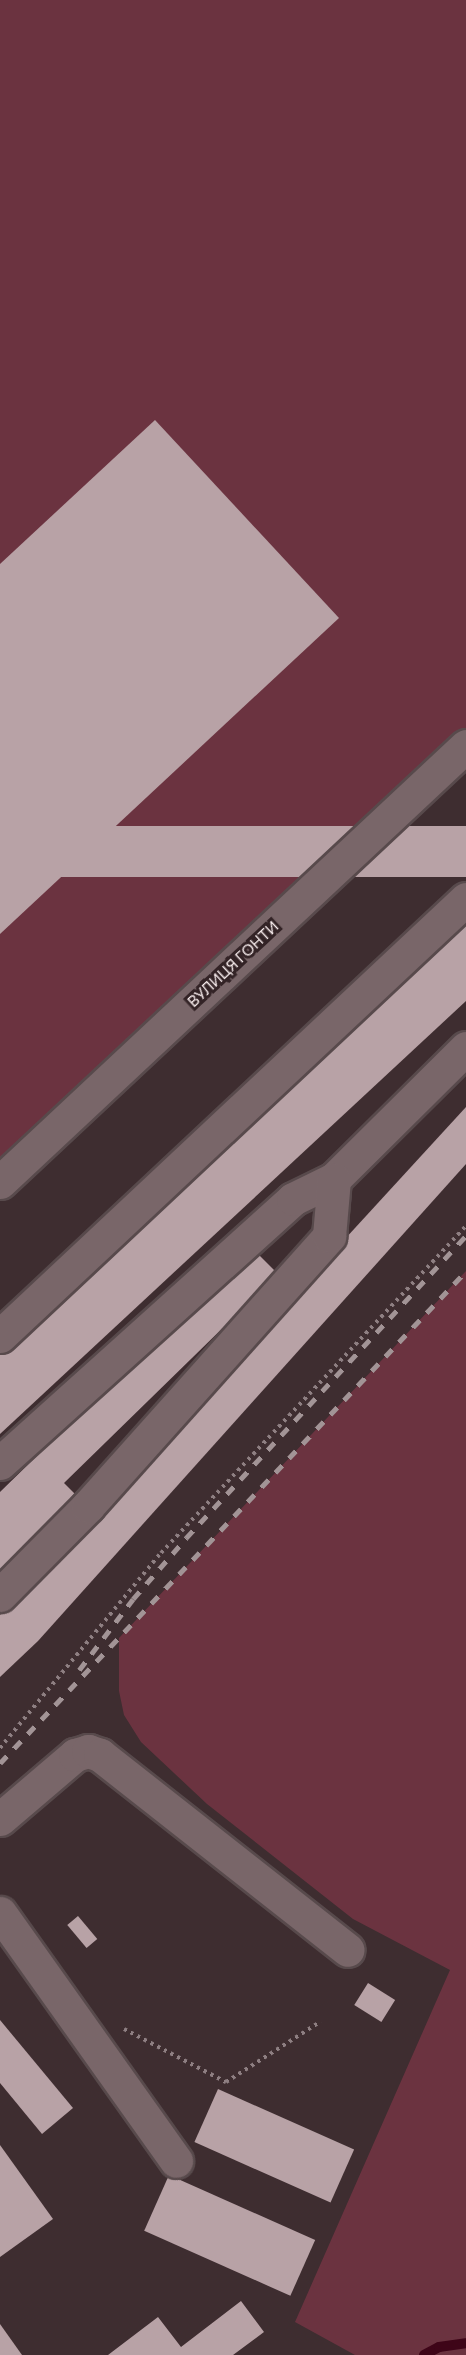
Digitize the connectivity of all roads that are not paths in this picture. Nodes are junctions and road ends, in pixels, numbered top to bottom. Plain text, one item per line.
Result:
1 (466, 746) edge
2 (466, 899) edge
3 (466, 1048) edge
4 (334, 1179) junction
5 (0, 1182) edge
6 (0, 1336) edge
7 (0, 1463) edge
8 (0, 1595) edge
9 (0, 1819) edge
10 (0, 1913) edge
11 (348, 1950) dead end
12 (176, 2161) dead end

1 - 5 street, ВУЛИЦЯ ГОНТИ
2 - 6 street
3 - 4 street
4 - 7 street
4 - 8 street
9 - 11 street
10 - 12 street

